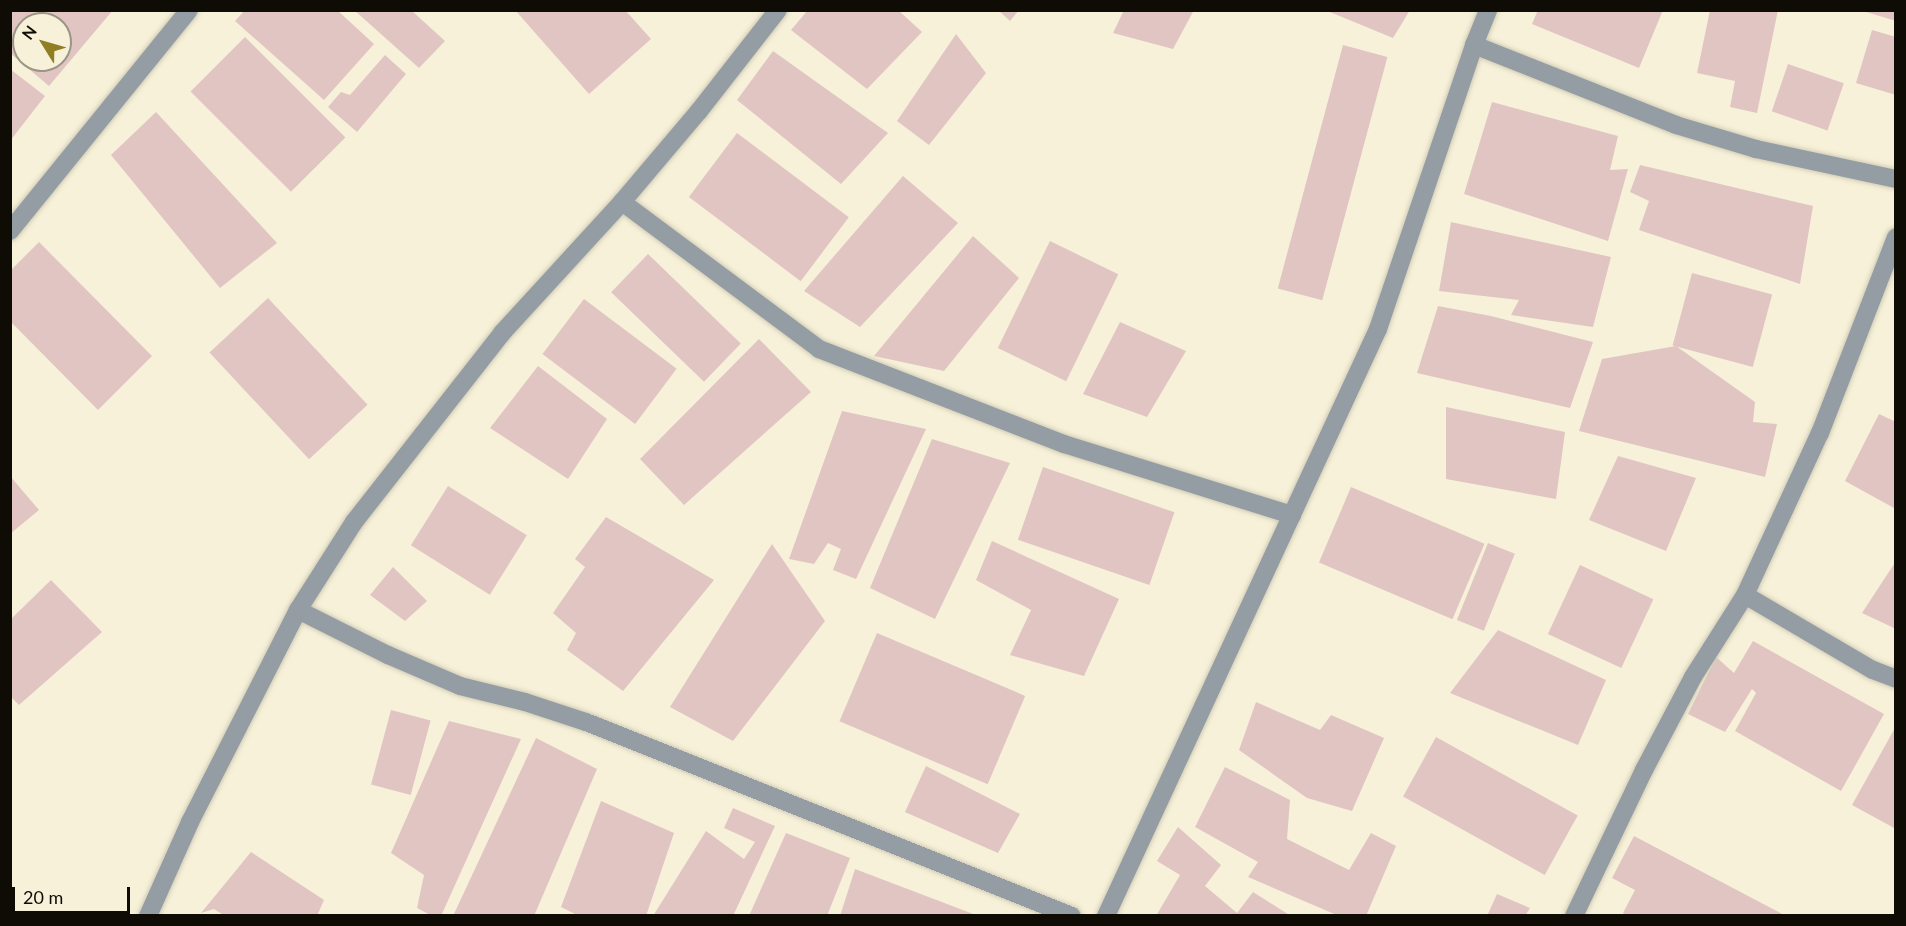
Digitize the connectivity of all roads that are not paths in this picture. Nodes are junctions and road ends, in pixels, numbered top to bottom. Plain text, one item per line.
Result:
1 (189, 10) edge
2 (778, 10) edge
3 (1488, 10) edge
4 (1474, 45) junction
5 (1896, 179) edge
6 (622, 202) junction
7 (10, 231) edge
8 (1896, 237) edge
9 (1292, 515) junction
10 (1745, 595) junction
11 (298, 610) junction
12 (1896, 678) edge
13 (148, 915) edge
14 (1072, 915) edge
15 (1106, 915) edge
16 (1574, 915) edge

1 - 7 street
2 - 6 street
3 - 4 street
4 - 5 street
4 - 9 street
6 - 9 street
6 - 11 street
8 - 10 street
9 - 15 street
10 - 12 street
10 - 16 street
11 - 13 street
11 - 14 street

